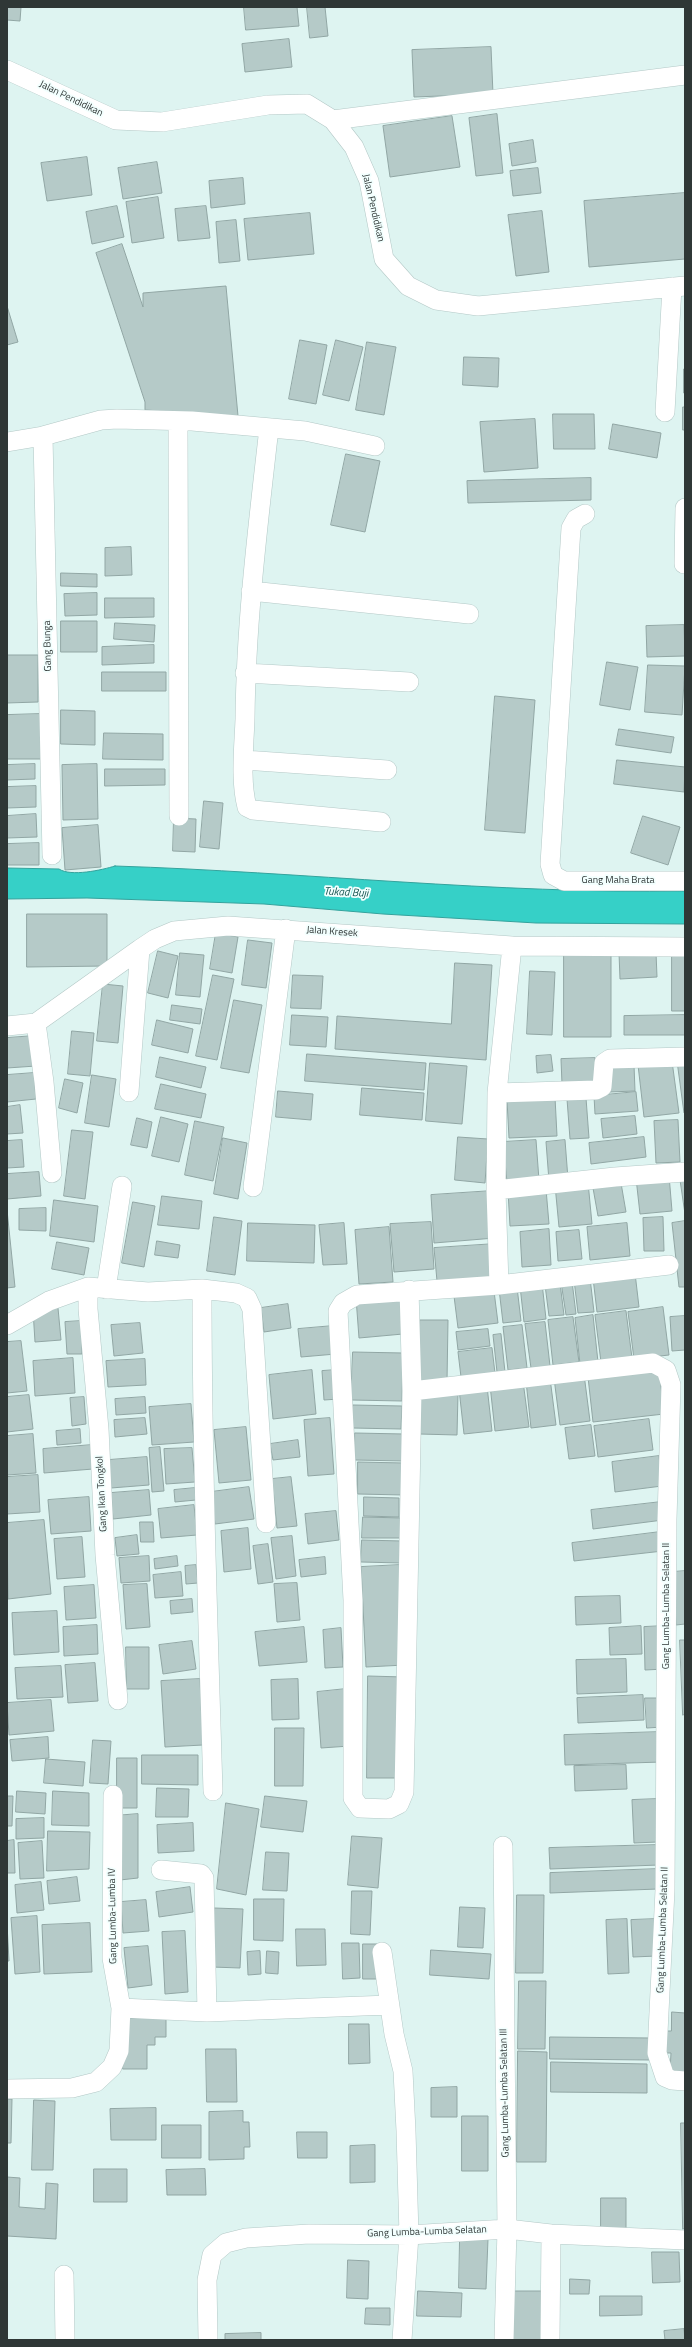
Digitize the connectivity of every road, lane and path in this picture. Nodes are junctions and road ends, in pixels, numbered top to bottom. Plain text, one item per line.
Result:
1 (7, 70) edge
2 (685, 75) edge
3 (334, 120) junction
4 (678, 286) edge
5 (665, 412) dead end
6 (178, 421) junction
7 (269, 428) junction
8 (43, 436) junction
9 (7, 442) edge
10 (375, 446) dead end
11 (685, 508) edge
12 (585, 514) dead end
13 (684, 564) edge
14 (251, 591) junction
15 (469, 614) dead end
16 (245, 673) junction
17 (409, 682) dead end
18 (244, 760) junction
19 (387, 770) dead end
20 (179, 816) dead end
21 (381, 822) dead end
22 (52, 856) dead end
23 (685, 881) edge
24 (286, 929) junction
25 (512, 946) junction
26 (685, 947) edge
27 (140, 949) junction
28 (36, 1023) junction
29 (7, 1026) edge
30 (685, 1057) edge
31 (129, 1092) dead end
32 (497, 1094) junction
33 (685, 1172) edge
34 (52, 1173) dead end
35 (122, 1186) dead end
36 (253, 1187) dead end
37 (496, 1190) junction
38 (670, 1265) dead end
39 (499, 1285) junction
40 (97, 1288) junction
41 (202, 1289) junction
42 (409, 1290) junction
43 (7, 1325) edge
44 (412, 1391) junction
45 (266, 1523) dead end
46 (118, 1700) dead end
47 (212, 1791) dead end
48 (113, 1794) dead end
49 (503, 1846) dead end
50 (161, 1870) dead end
51 (382, 1952) dead end
52 (389, 2005) junction
53 (122, 2008) junction
54 (207, 2012) junction
55 (685, 2081) edge
56 (7, 2089) edge
57 (507, 2229) junction
58 (551, 2234) junction
59 (409, 2235) junction
60 (685, 2240) edge
61 (64, 2275) dead end
62 (65, 2340) edge
63 (208, 2340) edge
64 (402, 2340) edge
65 (504, 2340) edge
66 (550, 2340) edge

1 - 3 street, Jalan Pendidikan
2 - 3 street
3 - 4 street, Jalan Pendidikan
4 - 5 street
6 - 7 street
6 - 8 street
6 - 20 street
7 - 10 street
7 - 14 street
8 - 9 street
8 - 22 street, Gang Bunga
11 - 13 street
12 - 23 street, Gang Maha Brata
14 - 15 street
14 - 16 street
16 - 17 street
16 - 18 street
18 - 19 street
18 - 21 street
24 - 25 street, Jalan Kresek
24 - 27 street, Jalan Kresek
24 - 36 street
25 - 26 street, Jalan Kresek
25 - 32 street
27 - 28 street, Jalan Kresek
27 - 31 street
28 - 29 street, Jalan Kresek
28 - 34 street
30 - 32 street
32 - 37 street
33 - 37 street
35 - 40 street, Gang Ikan Tongkol
37 - 39 street
38 - 39 street
39 - 42 street
40 - 41 street
40 - 43 street
40 - 46 street, Gang Ikan Tongkol
41 - 45 street
41 - 47 street
42 - 44 street
42 - 44 street
44 - 55 street, Gang Lumba-Lumba Selatan II
48 - 53 street, Gang Lumba-Lumba IV
49 - 57 street, Gang Lumba-Lumba Selatan III
50 - 54 street
51 - 52 street
52 - 54 street
52 - 59 street
53 - 54 street
53 - 56 street, Gang Lumba-Lumba IV
57 - 58 street, Gang Lumba-Lumba Selatan
57 - 59 street, Gang Lumba-Lumba Selatan
57 - 65 street, Gang Lumba-Lumba Selatan III
58 - 60 street, Gang Lumba-Lumba Selatan
58 - 66 street
59 - 63 street, Gang Lumba-Lumba Selatan
59 - 64 street
61 - 62 street

